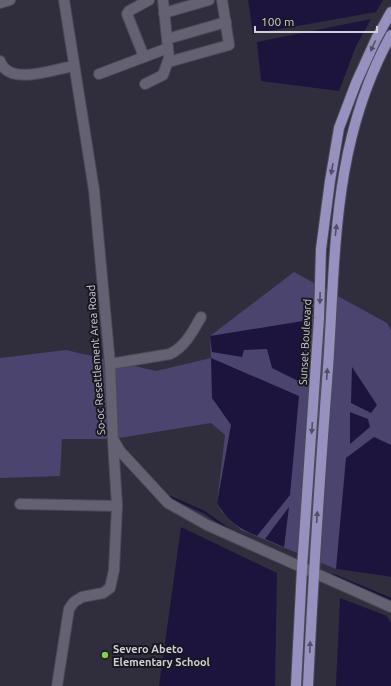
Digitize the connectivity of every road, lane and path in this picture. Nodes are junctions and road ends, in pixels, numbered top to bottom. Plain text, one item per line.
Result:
1 (10, 0) edge
2 (64, 0) edge
3 (163, 0) edge
4 (209, 0) edge
5 (222, 0) edge
6 (146, 1) edge
7 (0, 3) edge
8 (391, 12) edge
9 (164, 13) junction
10 (226, 22) junction
11 (391, 35) edge
12 (168, 48) junction
13 (144, 57) junction
14 (0, 61) edge
15 (74, 66) junction
16 (99, 74) dead end
17 (145, 84) dead end
18 (321, 249) junction
19 (333, 250) junction
20 (201, 317) dead end
21 (110, 364) junction
22 (113, 439) junction
23 (20, 504) dead end
24 (117, 506) junction
25 (302, 568) junction
26 (313, 573) junction
27 (391, 607) edge
28 (57, 686) edge
29 (296, 686) edge
30 (308, 686) edge

1 - 7 street
2 - 15 street, So-oc Resettlement Area Road
3 - 9 street
4 - 9 street
5 - 10 street
6 - 13 street
8 -> 18 main road, Sunset Boulevard
9 - 12 street
10 - 12 street
10 - 12 street
19 -> 11 main road
12 - 13 street
12 - 17 street
13 - 16 street
14 - 15 street
15 - 21 street, So-oc Resettlement Area Road
18 - 19 main road
18 -> 25 main road, Sunset Boulevard
26 -> 19 main road
20 - 21 street
21 - 22 street, So-oc Resettlement Area Road
22 - 24 street
22 - 25 street, So-oc Resettlement Area Road
23 - 24 street
24 - 28 street
25 - 26 street, So-oc Resettlement Area Road
25 - 29 main road, Sunset Boulevard
26 - 27 street, So-oc Resettlement Area Road
30 -> 26 main road

